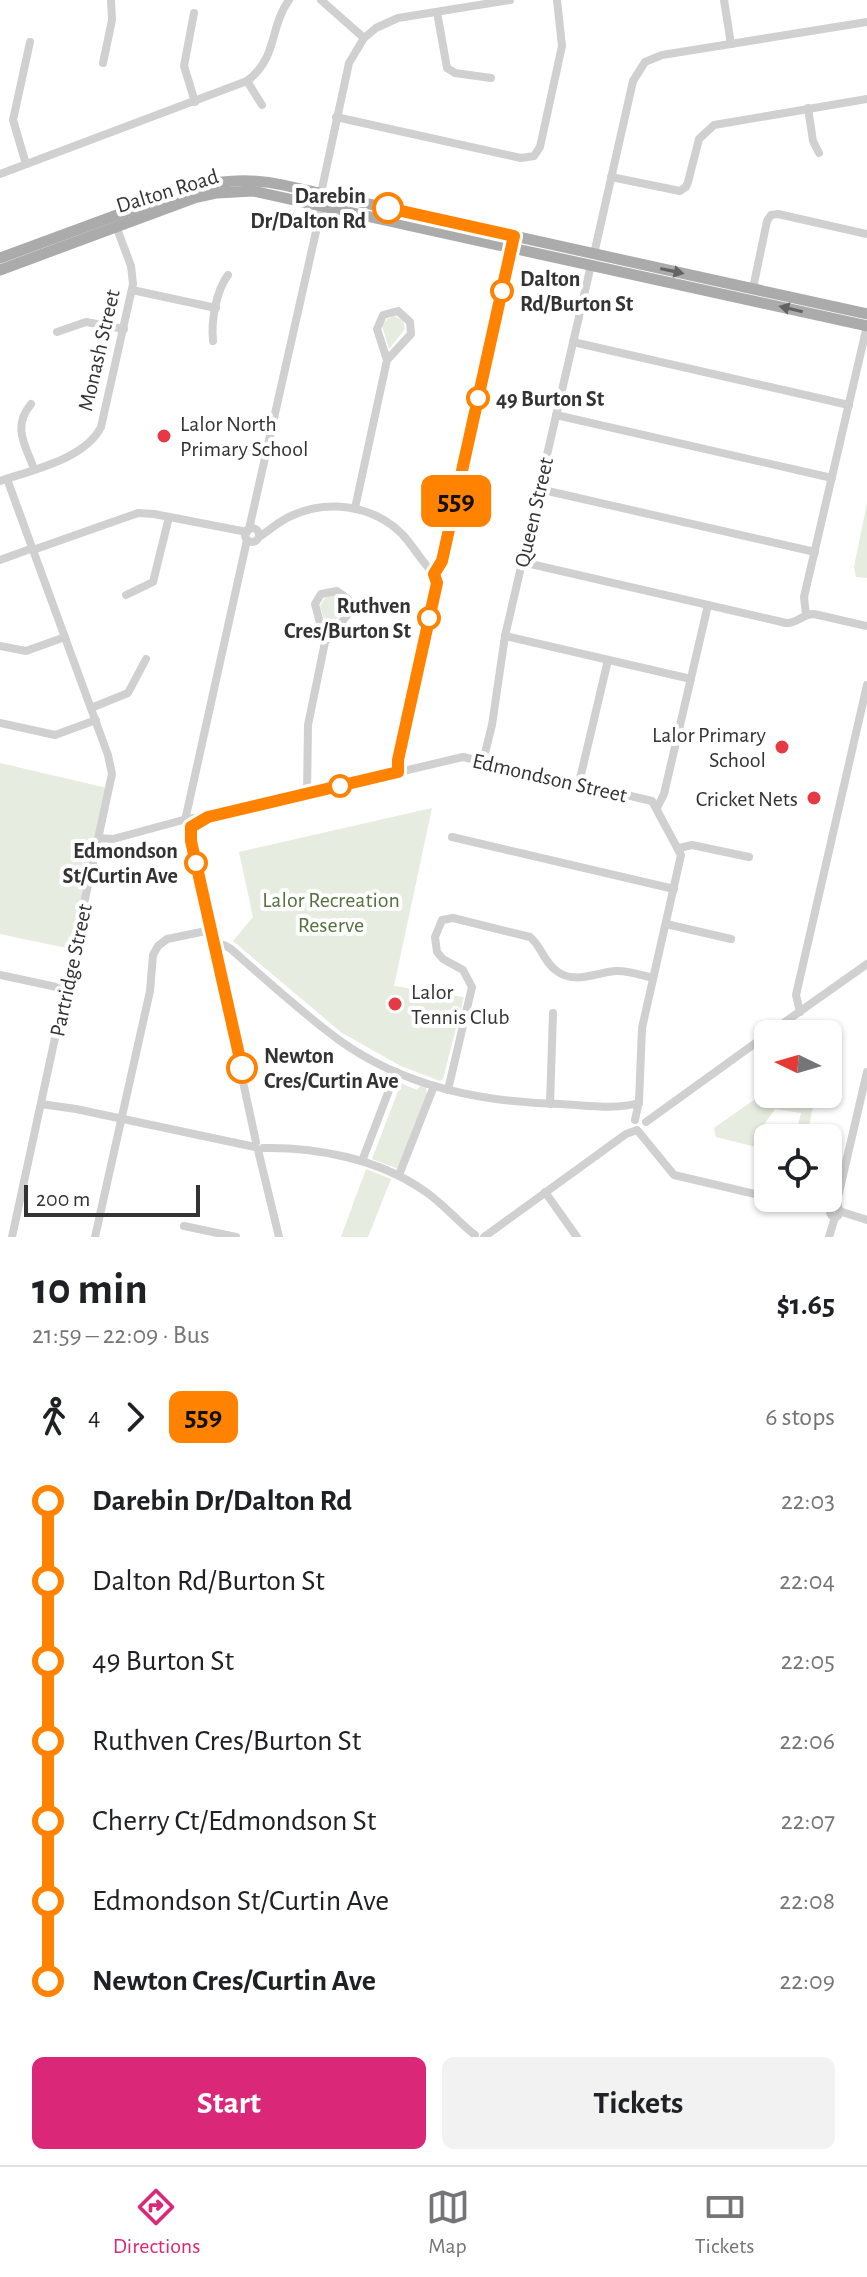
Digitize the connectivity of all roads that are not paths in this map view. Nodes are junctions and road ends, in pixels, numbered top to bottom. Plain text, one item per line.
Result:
1 (111, 0) edge
2 (289, 0) edge
3 (321, 0) edge
4 (510, 0) edge
5 (557, 0) edge
6 (724, 0) edge
7 (452, 4) edge
8 (437, 12) junction
9 (194, 13) dead end
10 (867, 22) edge
11 (364, 38) junction
12 (30, 42) dead end
13 (731, 44) junction
14 (103, 63) dead end
15 (491, 78) dead end
16 (247, 81) junction
17 (867, 99) edge
18 (195, 102) junction
19 (262, 105) dead end
20 (808, 108) junction
21 (336, 117) junction
22 (819, 153) dead end
23 (26, 164) junction
24 (0, 174) edge
25 (611, 177) junction
26 (322, 199) junction
27 (114, 221) junction
28 (867, 234) edge
29 (513, 241) junction
30 (0, 258) edge
31 (592, 259) junction
32 (0, 270) edge
33 (228, 275) dead end
34 (753, 288) junction
35 (132, 290) junction
36 (216, 308) junction
37 (867, 314) edge
38 (867, 326) edge
39 (124, 329) junction
40 (57, 332) dead end
41 (213, 341) dead end
42 (573, 342) junction
43 (387, 360) junction
44 (31, 404) dead end
45 (849, 405) junction
46 (556, 415) junction
47 (34, 469) junction
48 (832, 478) junction
49 (4, 480) edge
50 (539, 489) junction
51 (355, 508) junction
52 (169, 517) junction
53 (252, 534) junction
54 (33, 549) junction
55 (815, 552) junction
56 (0, 560) edge
57 (522, 562) junction
58 (434, 574) junction
59 (126, 595) dead end
60 (708, 605) junction
61 (806, 615) junction
62 (867, 626) edge
63 (505, 636) junction
64 (65, 637) junction
65 (325, 642) junction
66 (0, 646) edge
67 (146, 659) dead end
68 (608, 660) junction
69 (691, 679) junction
70 (867, 685) edge
71 (91, 708) junction
72 (96, 720) junction
73 (0, 723) edge
74 (483, 761) junction
75 (398, 772) junction
76 (579, 783) junction
77 (307, 794) junction
78 (657, 808) junction
79 (189, 822) junction
80 (452, 837) dead end
81 (99, 838) junction
82 (679, 848) junction
83 (749, 857) dead end
84 (674, 889) junction
85 (666, 924) junction
86 (211, 930) junction
87 (731, 939) dead end
88 (215, 946) junction
89 (867, 964) edge
90 (0, 975) edge
91 (653, 978) junction
92 (66, 989) junction
93 (800, 1012) junction
94 (553, 1013) dead end
95 (788, 1020) edge
96 (754, 1044) edge
97 (396, 1072) junction
98 (867, 1072) edge
99 (434, 1086) junction
100 (448, 1090) junction
101 (639, 1103) junction
102 (41, 1104) junction
103 (550, 1104) junction
104 (617, 1106) junction
105 (121, 1119) junction
106 (640, 1122) junction
107 (259, 1145) junction
108 (362, 1161) junction
109 (399, 1175) junction
110 (842, 1180) edge
111 (545, 1192) junction
112 (754, 1193) edge
113 (835, 1212) joint
114 (867, 1220) edge
115 (184, 1226) dead end
116 (830, 1233) edge
117 (478, 1236) edge
118 (12, 1237) edge
119 (95, 1237) edge
120 (236, 1237) edge
121 (279, 1237) edge
122 (577, 1237) edge

1 - 14 street
2 - 16 street
3 - 11 street
4 - 7 street
5 - 21 street
6 - 13 street
7 - 8 street
8 - 11 street
8 - 15 street
9 - 18 street
10 - 13 street
11 - 21 street
12 - 23 street
13 - 25 street, Queen Street
16 - 18 street
16 - 19 street
17 - 20 street
18 - 23 street
20 - 22 street
20 - 25 street
21 - 26 street
23 - 24 street
25 - 31 street, Queen Street
26 - 27 main road, Dalton Road
26 - 29 main road, Dalton Road
26 - 53 street
27 - 30 main road, Dalton Road
27 - 32 main road, Dalton Road
27 - 35 street, Monash Street
28 - 34 street
29 - 31 main road, Dalton Road
29 - 58 street
31 -> 34 main road, Dalton Road
38 -> 31 main road, Dalton Road
31 - 42 street, Queen Street
33 - 36 street
34 - 37 main road, Dalton Road
35 - 36 street
35 - 39 street, Monash Street
36 - 41 street
38 - 45 street
39 - 40 street
39 - 47 street, Monash Street
42 - 45 street
42 - 46 street, Queen Street
43 - 43 street
43 - 51 street
44 - 47 street
45 - 48 street
46 - 48 street
46 - 50 street, Queen Street
47 - 49 street, Monash Street
48 - 55 street
49 - 54 street, Partridge Street
50 - 55 street
50 - 57 street, Queen Street
51 - 53 street
51 - 58 street
52 - 53 street
52 - 54 street
52 - 59 street
53 - 79 street
54 - 56 street
54 - 64 street, Partridge Street
55 - 61 street
57 - 60 street
57 - 63 street, Queen Street
58 - 75 street
60 - 61 street
60 - 69 street
61 - 62 street
63 - 68 street
63 - 74 street, Queen Street
64 - 66 street
64 - 71 street, Partridge Street
65 - 65 street
65 - 77 street
67 - 71 street
68 - 69 street
68 - 76 street
69 - 78 street
70 - 93 street
71 - 72 street, Partridge Street
72 - 73 street
72 - 81 street, Partridge Street
74 - 75 street, Edmondson Street
74 - 76 street, Edmondson Street
75 - 77 street, Edmondson Street
76 - 78 street, Edmondson Street
77 - 79 street, Edmondson Street
78 - 82 street, Edmondson Street
79 - 81 street, Edmondson Street
79 - 86 street
80 - 84 street
81 - 92 street, Partridge Street
82 - 83 street
82 - 84 street
84 - 85 street
85 - 87 street
85 - 91 street
86 - 88 street
86 - 105 street
88 - 97 street
88 - 107 street
89 - 93 street
90 - 92 street
91 - 100 street
91 - 101 street
92 - 102 street, Partridge Street
93 - 95 street
94 - 103 street
96 - 106 street
97 - 99 street
97 - 108 street
98 - 110 street
99 - 100 street
99 - 109 street
100 - 103 street
101 - 104 street
101 - 106 street
102 - 105 street
102 - 118 street, Partridge Street
103 - 104 street
104 - 106 street
105 - 107 street
105 - 119 street
106 - 111 street
106 - 112 street
107 - 108 street
107 - 121 street
108 - 109 street
109 - 117 street
111 - 117 street
111 - 122 street
113 - 114 street
113 - 116 street
115 - 120 street

